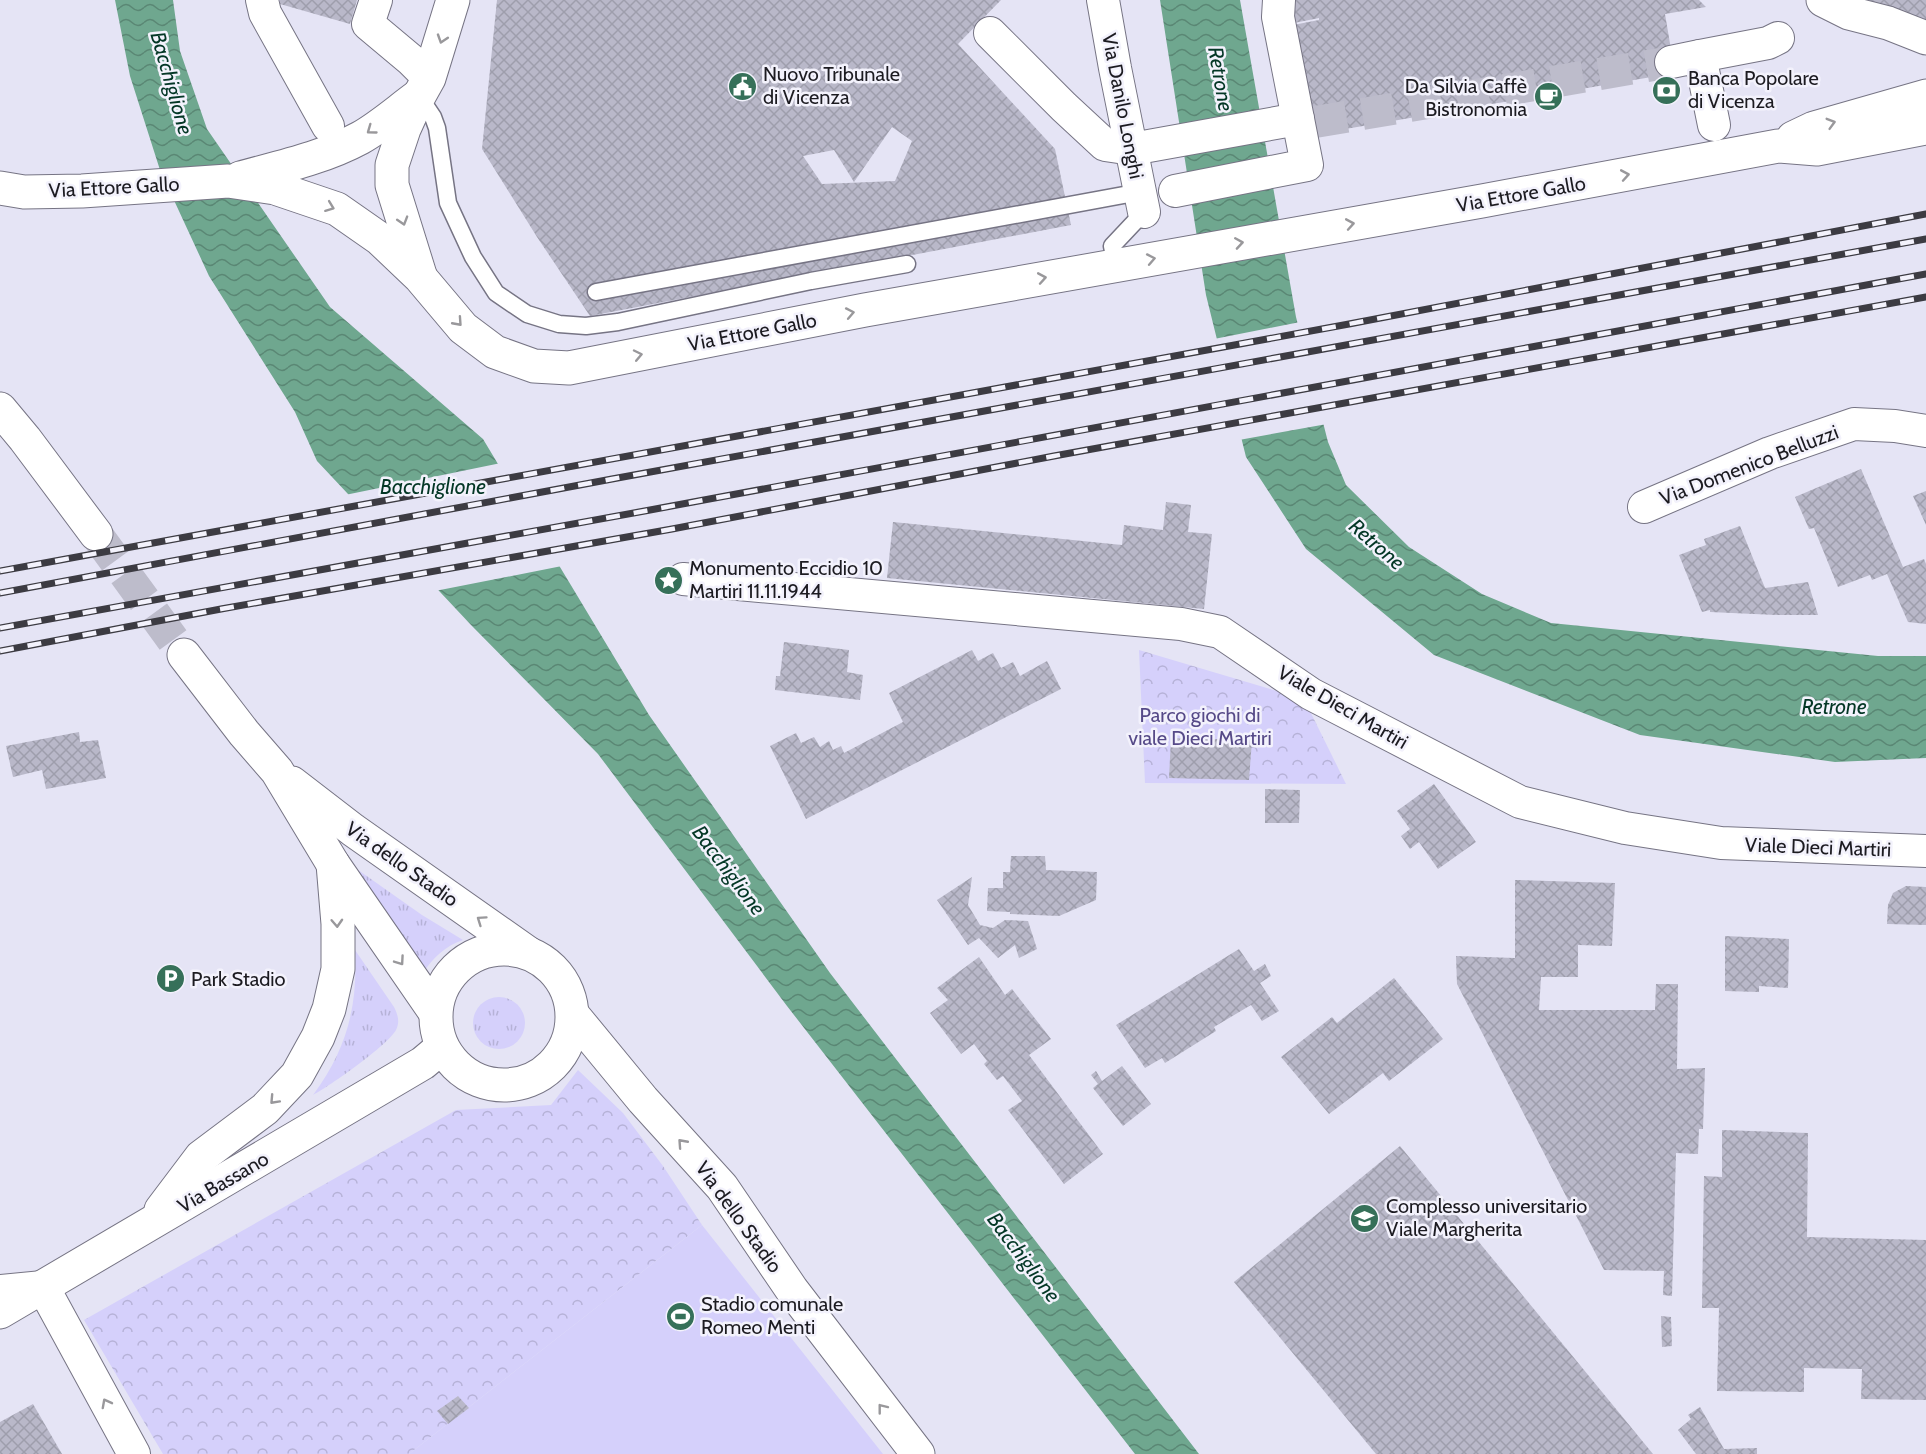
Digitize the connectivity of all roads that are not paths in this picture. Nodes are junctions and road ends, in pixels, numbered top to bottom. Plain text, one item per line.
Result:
1 (262, 0) edge
2 (376, 0) edge
3 (453, 0) edge
4 (1103, 0) edge
5 (1279, 0) edge
6 (1836, 7) edge
7 (990, 33) dead end
8 (1778, 38) dead end
9 (1926, 38) edge
10 (1926, 63) edge
11 (424, 87) junction
12 (1926, 96) edge
13 (1299, 122) junction
14 (1714, 125) dead end
15 (328, 126) dead end
16 (1926, 128) edge
17 (1778, 146) junction
18 (1140, 148) junction
19 (275, 178) junction
20 (0, 188) edge
21 (1175, 191) dead end
22 (1142, 202) junction
23 (907, 264) dead end
24 (1116, 265) junction
25 (420, 277) junction
26 (596, 292) dead end
27 (0, 409) edge
28 (1926, 431) edge
29 (1644, 507) dead end
30 (96, 534) tunnel mouth
31 (683, 579) dead end
32 (184, 656) tunnel mouth
33 (277, 771) junction
34 (1926, 852) edge
35 (333, 864) junction
36 (529, 954) junction
37 (435, 1012) junction
38 (573, 1015) junction
39 (442, 1047) junction
40 (150, 1224) junction
41 (43, 1287) junction
42 (0, 1291) edge
43 (0, 1312) edge
44 (134, 1454) edge
45 (918, 1454) edge

1 - 15 street
2 - 11 street
3 -> 11 main road
4 - 18 street, Via Danilo Longhi
5 - 13 street
6 - 9 main road
6 - 10 main road
7 - 18 street
8 - 14 street
11 -> 19 main road, Via Ettore Gallo
11 - 23 lane
11 -> 25 main road, Via Ettore Gallo
17 -> 12 main road
13 - 18 street, Via Danilo Longhi
13 - 21 street
16 - 17 main road, Via Ettore Gallo
24 -> 17 main road, Via Ettore Gallo
18 - 22 street, Via Danilo Longhi
19 - 20 main road, Via Ettore Gallo
19 -> 25 main road, Via Ettore Gallo
22 - 24 lane
22 - 26 lane
25 -> 24 main road, Via Ettore Gallo
27 - 30 main road
28 - 29 street, Via Domenico Belluzzi
31 - 34 street, Viale Dieci Martiri
32 - 33 main road, Via dello Stadio
33 - 35 main road, Via dello Stadio
36 -> 33 main road, Via dello Stadio
35 -> 37 main road, Via dello Stadio
35 -> 40 main road
36 - 37 main road, Via dello Stadio
36 - 38 main road, Via dello Stadio
37 - 39 main road, Via dello Stadio
38 - 39 main road, Via dello Stadio
45 -> 38 main road, Via dello Stadio
39 - 40 main road, Via Bassano
40 - 41 main road, Via Bassano
41 - 42 street
41 - 43 main road, Via Bassano
44 -> 41 street

